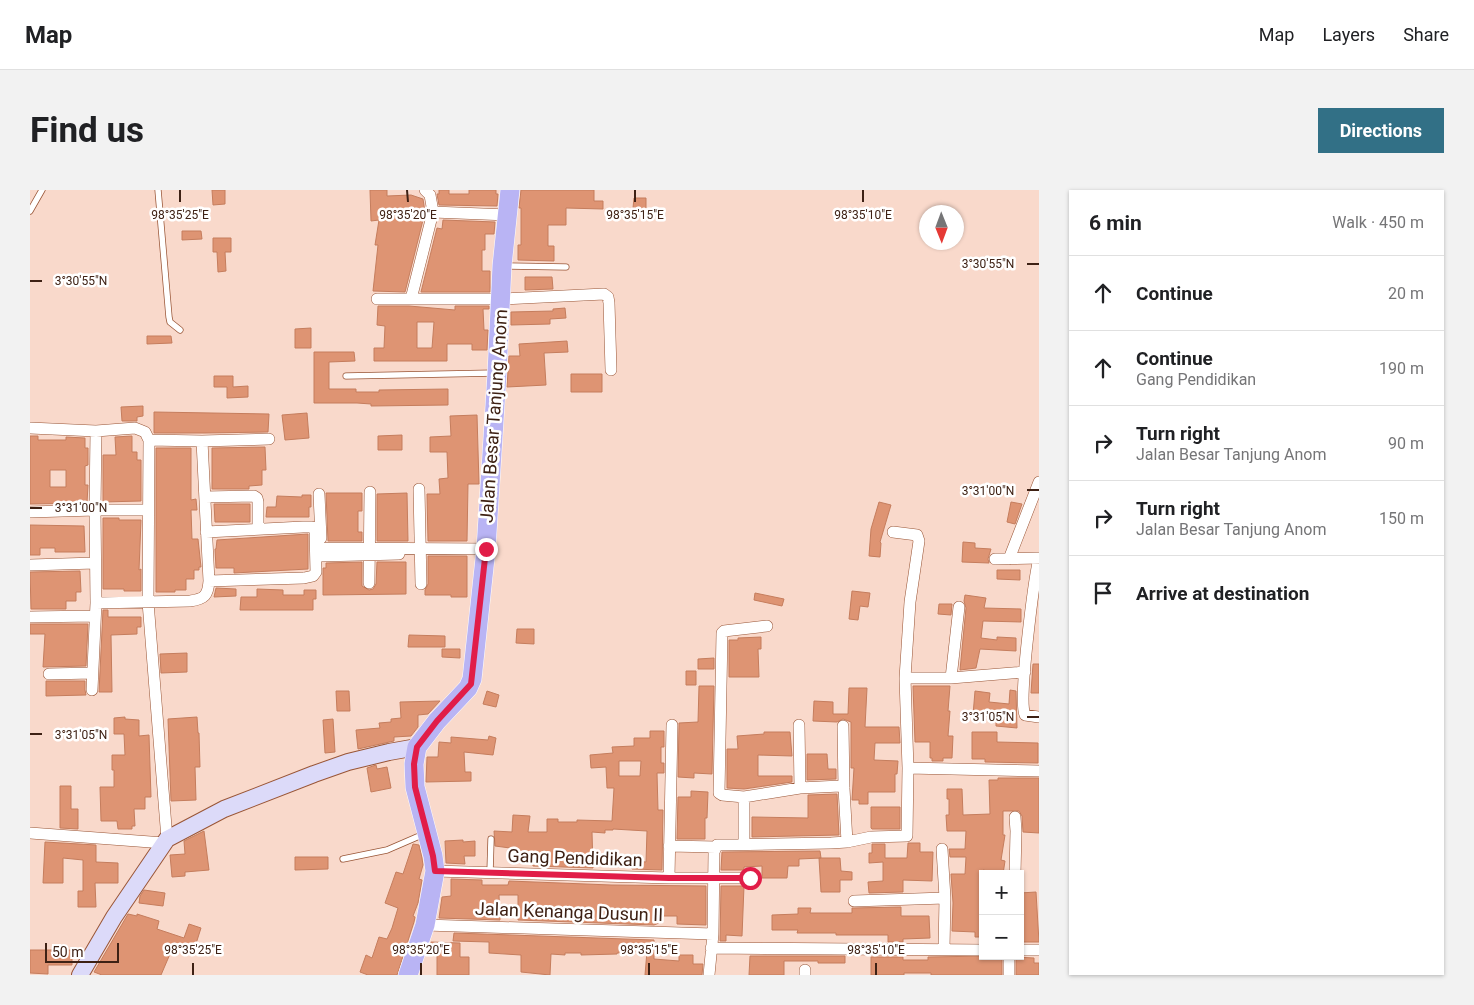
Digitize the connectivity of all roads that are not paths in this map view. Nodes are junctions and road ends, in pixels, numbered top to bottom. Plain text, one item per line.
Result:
1 (42, 190) edge
2 (158, 190) edge
3 (425, 190) edge
4 (510, 190) edge
5 (30, 211) edge
6 (433, 212) junction
7 (508, 215) junction
8 (502, 266) junction
9 (566, 267) dead end
10 (377, 299) dead end
11 (411, 299) junction
12 (501, 299) junction
13 (180, 330) dead end
14 (611, 370) dead end
15 (498, 373) junction
16 (346, 376) dead end
17 (30, 428) edge
18 (96, 431) junction
19 (269, 439) dead end
20 (149, 440) junction
21 (202, 441) junction
22 (1039, 482) edge
23 (418, 489) dead end
24 (370, 492) dead end
25 (319, 494) dead end
26 (205, 497) junction
27 (95, 510) junction
28 (148, 510) junction
29 (30, 512) edge
30 (258, 529) junction
31 (206, 532) junction
32 (893, 532) dead end
33 (369, 551) junction
34 (420, 551) junction
35 (322, 552) junction
36 (486, 552) junction
37 (1039, 558) edge
38 (995, 559) dead end
39 (1010, 559) junction
40 (95, 563) junction
41 (30, 565) edge
42 (322, 572) dead end
43 (209, 581) junction
44 (369, 583) dead end
45 (421, 584) dead end
46 (148, 602) junction
47 (96, 603) junction
48 (959, 607) dead end
49 (30, 616) edge
50 (94, 616) junction
51 (767, 626) dead end
52 (1025, 672) junction
53 (92, 673) junction
54 (50, 674) dead end
55 (904, 678) junction
56 (951, 678) junction
57 (92, 690) dead end
58 (1039, 717) edge
59 (672, 725) dead end
60 (799, 725) dead end
61 (843, 726) dead end
62 (417, 747) junction
63 (908, 768) junction
64 (1039, 771) edge
65 (800, 788) junction
66 (844, 788) junction
67 (744, 797) junction
68 (1015, 817) dead end
69 (30, 833) edge
70 (426, 833) junction
71 (492, 839) dead end
72 (165, 841) junction
73 (847, 842) junction
74 (744, 844) junction
75 (670, 846) junction
76 (716, 847) junction
77 (942, 849) dead end
78 (343, 859) dead end
79 (1015, 870) edge
80 (435, 871) junction
81 (490, 872) junction
82 (715, 877) junction
83 (669, 878) junction
84 (750, 878) dead end
85 (945, 898) junction
86 (854, 901) dead end
87 (425, 925) junction
88 (713, 934) junction
89 (711, 948) junction
90 (944, 949) junction
91 (979, 950) edge
92 (1024, 950) edge
93 (1039, 950) edge
94 (1009, 960) edge
95 (80, 975) edge
96 (408, 975) edge
97 (709, 975) edge
98 (1009, 975) edge

1 - 5 lane
2 - 13 lane
3 - 6 street
4 - 7 main road, Jalan Besar Tanjung Anom
6 - 7 street
6 - 11 street
7 - 8 main road, Jalan Besar Tanjung Anom
8 - 9 lane
8 - 12 main road, Jalan Besar Tanjung Anom
10 - 11 street
11 - 12 street
12 - 14 street
12 - 15 main road, Jalan Besar Tanjung Anom
15 - 16 lane
15 - 36 main road, Jalan Besar Tanjung Anom
17 - 18 street
18 - 20 street
18 - 27 street
19 - 21 street
20 - 21 street
20 - 28 street
21 - 26 street
22 - 39 street
23 - 34 street
24 - 33 street
25 - 35 street
26 - 30 street
26 - 31 street
27 - 28 street
27 - 29 street
27 - 40 street
28 - 46 street
30 - 31 street
30 - 43 street
31 - 43 street
32 - 55 street
33 - 34 street
33 - 35 street
33 - 44 street
34 - 36 street
34 - 45 street
35 - 42 street
36 - 62 main road, Jalan Besar Tanjung Anom
37 - 39 street
37 - 52 street
38 - 39 street
40 - 41 street
40 - 47 street
43 - 46 street
46 - 47 street
46 - 72 street
47 - 50 street
48 - 56 street
49 - 50 street
50 - 53 street
51 - 67 street
52 - 56 street
52 - 58 street
53 - 54 street
53 - 57 street
55 - 56 street
55 - 63 street
59 - 75 street
60 - 65 street
61 - 66 street
62 - 70 main road
62 - 72 street
63 - 64 street
63 - 73 street
65 - 66 street
65 - 67 street
66 - 73 street
67 - 74 street
68 - 79 street
69 - 72 street
70 - 78 lane
70 - 80 main road
71 - 81 lane
72 - 95 street
73 - 74 street
74 - 76 street
75 - 76 street
75 - 83 street
76 - 82 street
77 - 85 street
80 - 81 street, Gang Pendidikan
80 - 87 main road
81 - 83 street, Gang Pendidikan
82 - 83 street, Gang Pendidikan
82 - 84 street, Gang Pendidikan
82 - 88 street
85 - 86 street
85 - 90 street
87 - 88 street, Jalan Kenanga Dusun II
87 - 96 main road
88 - 89 street
89 - 90 street
89 - 97 street
90 - 91 street
92 - 93 street
94 - 98 street

